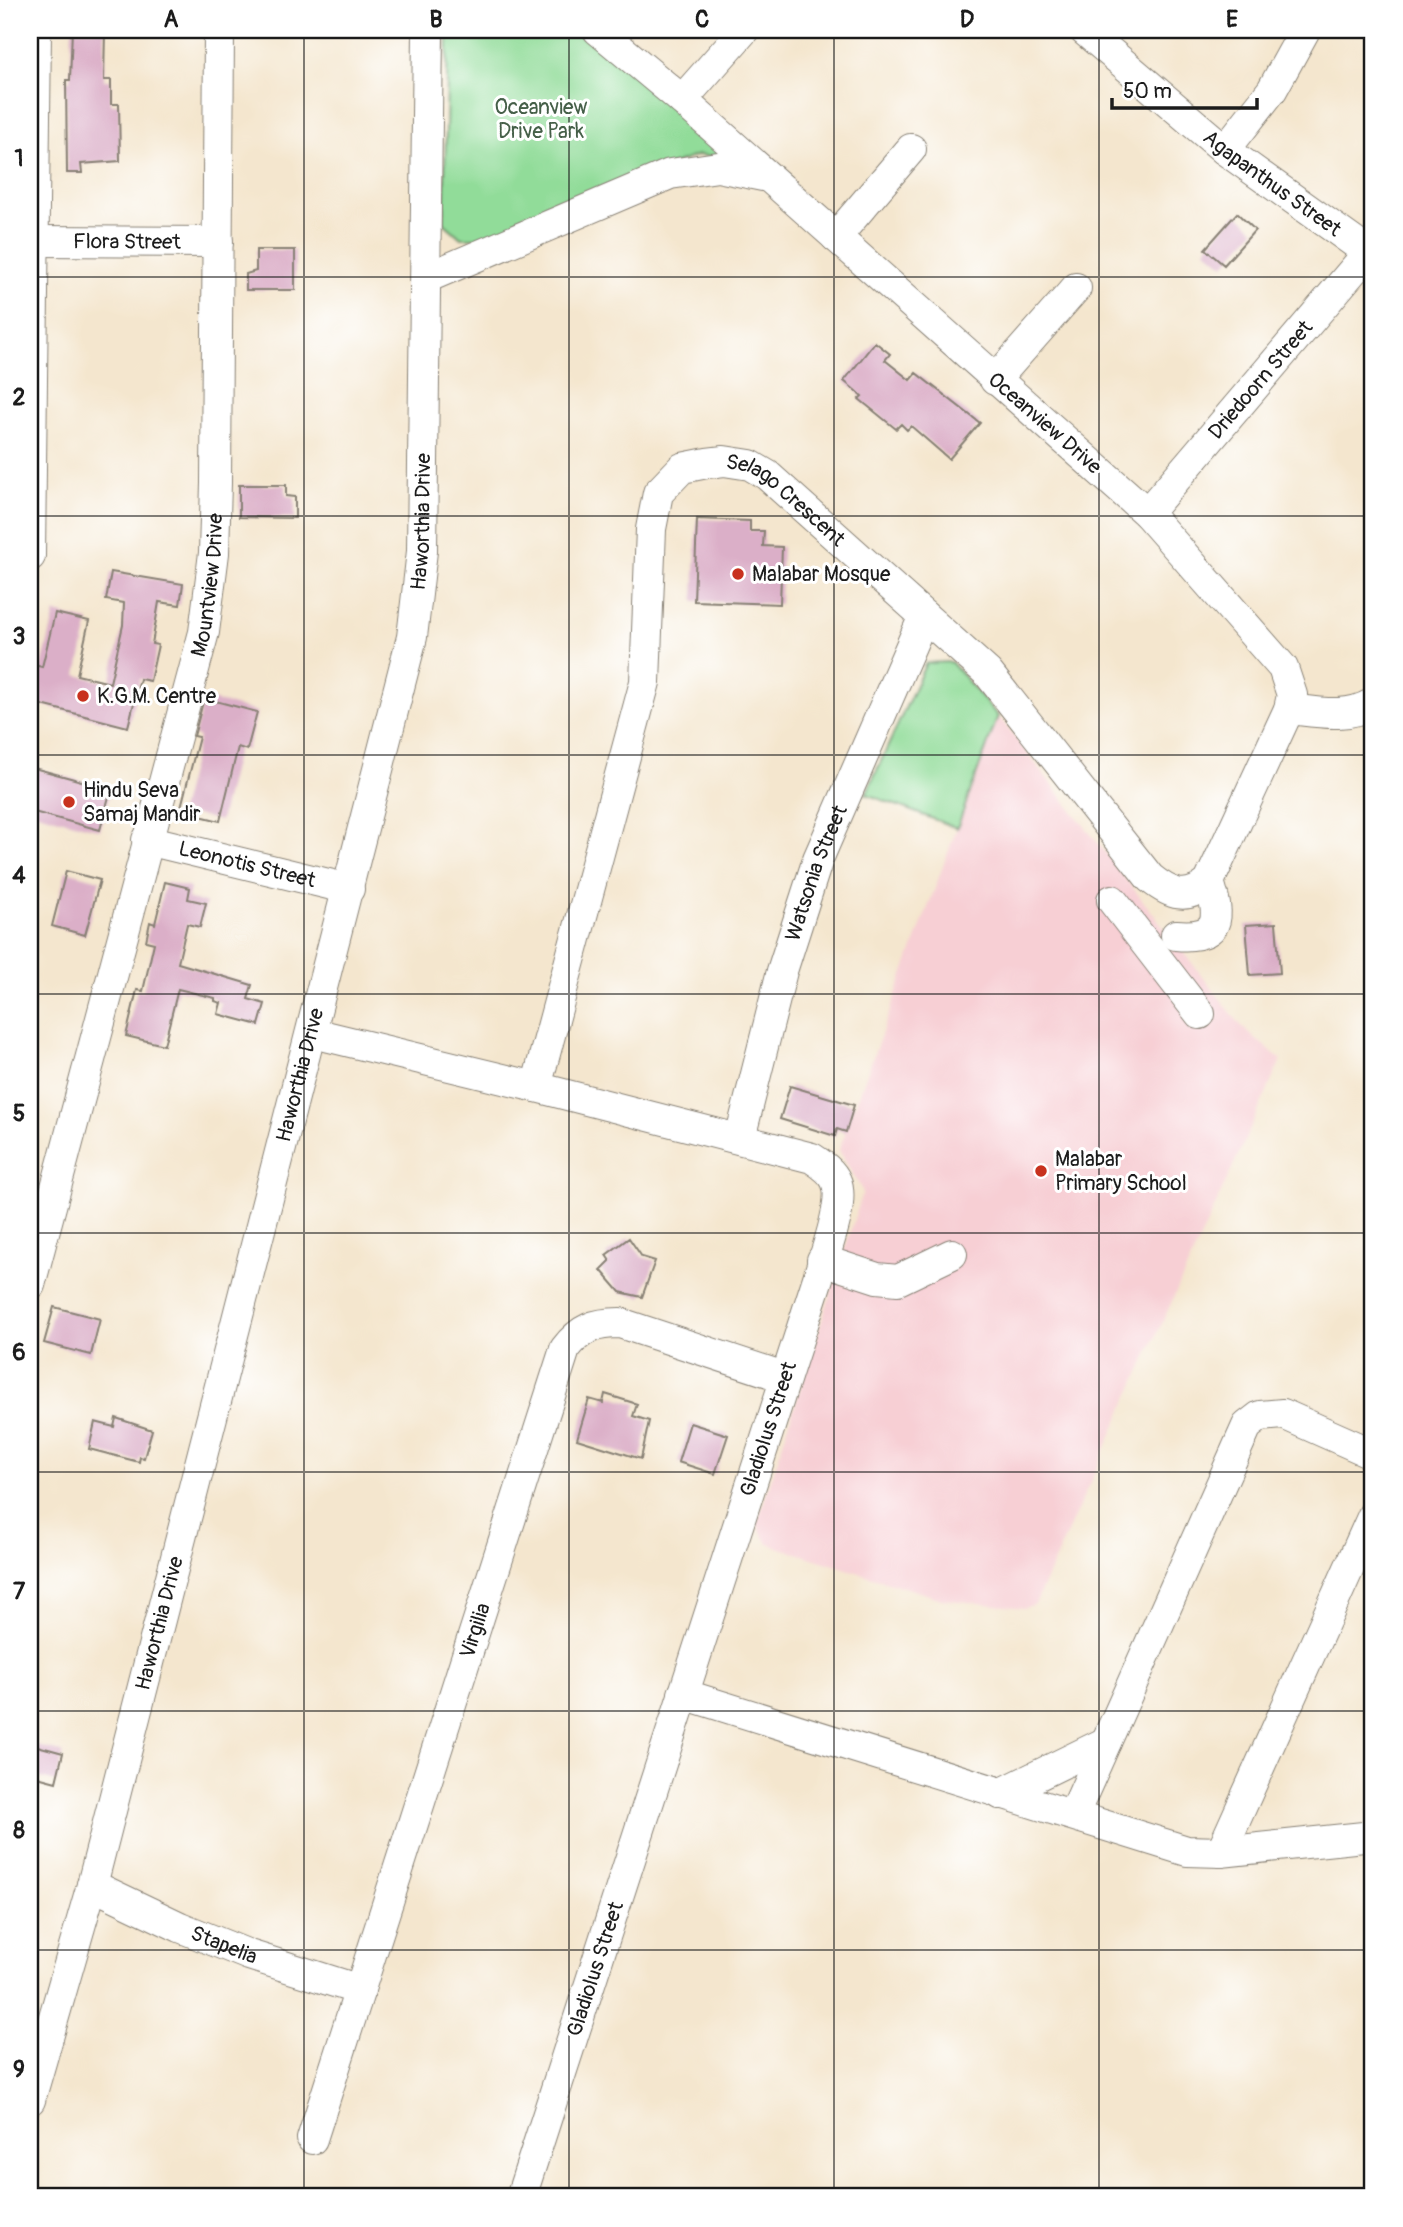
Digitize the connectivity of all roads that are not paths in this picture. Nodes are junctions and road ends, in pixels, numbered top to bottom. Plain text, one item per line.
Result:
1 (36, 30) edge
2 (219, 30) edge
3 (428, 30) edge
4 (598, 30) edge
5 (744, 30) edge
6 (1084, 30) edge
7 (1305, 30) edge
8 (682, 100) junction
9 (911, 149) dead end
10 (1225, 150) junction
11 (767, 177) junction
12 (836, 237) junction
13 (34, 241) junction
14 (218, 242) junction
15 (1371, 250) edge
16 (426, 278) junction
17 (1076, 288) dead end
18 (995, 380) junction
19 (1147, 513) junction
20 (30, 556) edge
21 (925, 616) junction
22 (1290, 702) junction
23 (1373, 703) edge
24 (147, 840) junction
25 (1209, 882) junction
26 (349, 889) junction
27 (1180, 895) junction
28 (1112, 900) dead end
29 (1165, 944) junction
30 (1200, 1014) dead end
31 (313, 1033) junction
32 (536, 1087) junction
33 (740, 1138) junction
34 (952, 1254) dead end
35 (822, 1260) junction
36 (30, 1285) edge
37 (784, 1377) junction
38 (1373, 1454) edge
39 (1373, 1515) edge
40 (683, 1694) junction
41 (1106, 1742) junction
42 (1000, 1794) junction
43 (1074, 1814) junction
44 (1373, 1836) edge
45 (1221, 1852) junction
46 (92, 1885) junction
47 (360, 1990) junction
48 (30, 2100) edge
49 (312, 2139) dead end
50 (521, 2197) edge

1 - 13 street
2 - 14 street, Mountview Drive
3 - 16 street, Haworthia Drive
4 - 8 street, Oceanview Drive
5 - 8 street
6 - 10 street, Agapanthus Street
7 - 10 street
8 - 11 street, Oceanview Drive
9 - 12 street
10 - 15 street, Agapanthus Street
11 - 12 street, Oceanview Drive
11 - 16 street, Oceanview Drive
12 - 18 street, Oceanview Drive
13 - 14 street, Flora Street
13 - 20 street
14 - 24 street, Mountview Drive
15 - 19 street, Driedoorn Street
16 - 26 street, Haworthia Drive
17 - 18 street
18 - 19 street, Oceanview Drive
19 - 22 street, Oceanview Drive
21 - 27 street, Selago Crescent
21 - 32 street, Selago Crescent
21 - 33 street, Watsonia Street
22 - 23 street
22 - 25 street
24 - 26 street, Leonotis Street
24 - 36 street, Mountview Drive
25 - 27 street
25 - 29 street
26 - 31 street, Haworthia Drive
27 - 29 street
28 - 29 street
29 - 30 street
31 - 32 street, Gladiolus Street
31 - 46 street, Haworthia Drive
32 - 33 street, Gladiolus Street
33 - 35 street, Gladiolus Street
34 - 35 street
35 - 37 street, Gladiolus Street
37 - 40 street, Gladiolus Street
37 - 47 street, Virgilia
38 - 41 street
39 - 45 street
40 - 42 street
40 - 50 street, Gladiolus Street
41 - 42 street
41 - 43 street
42 - 43 street
43 - 45 street
44 - 45 street
46 - 47 street, Stapelia
46 - 48 street, Haworthia Drive
47 - 49 street, Virgilia

